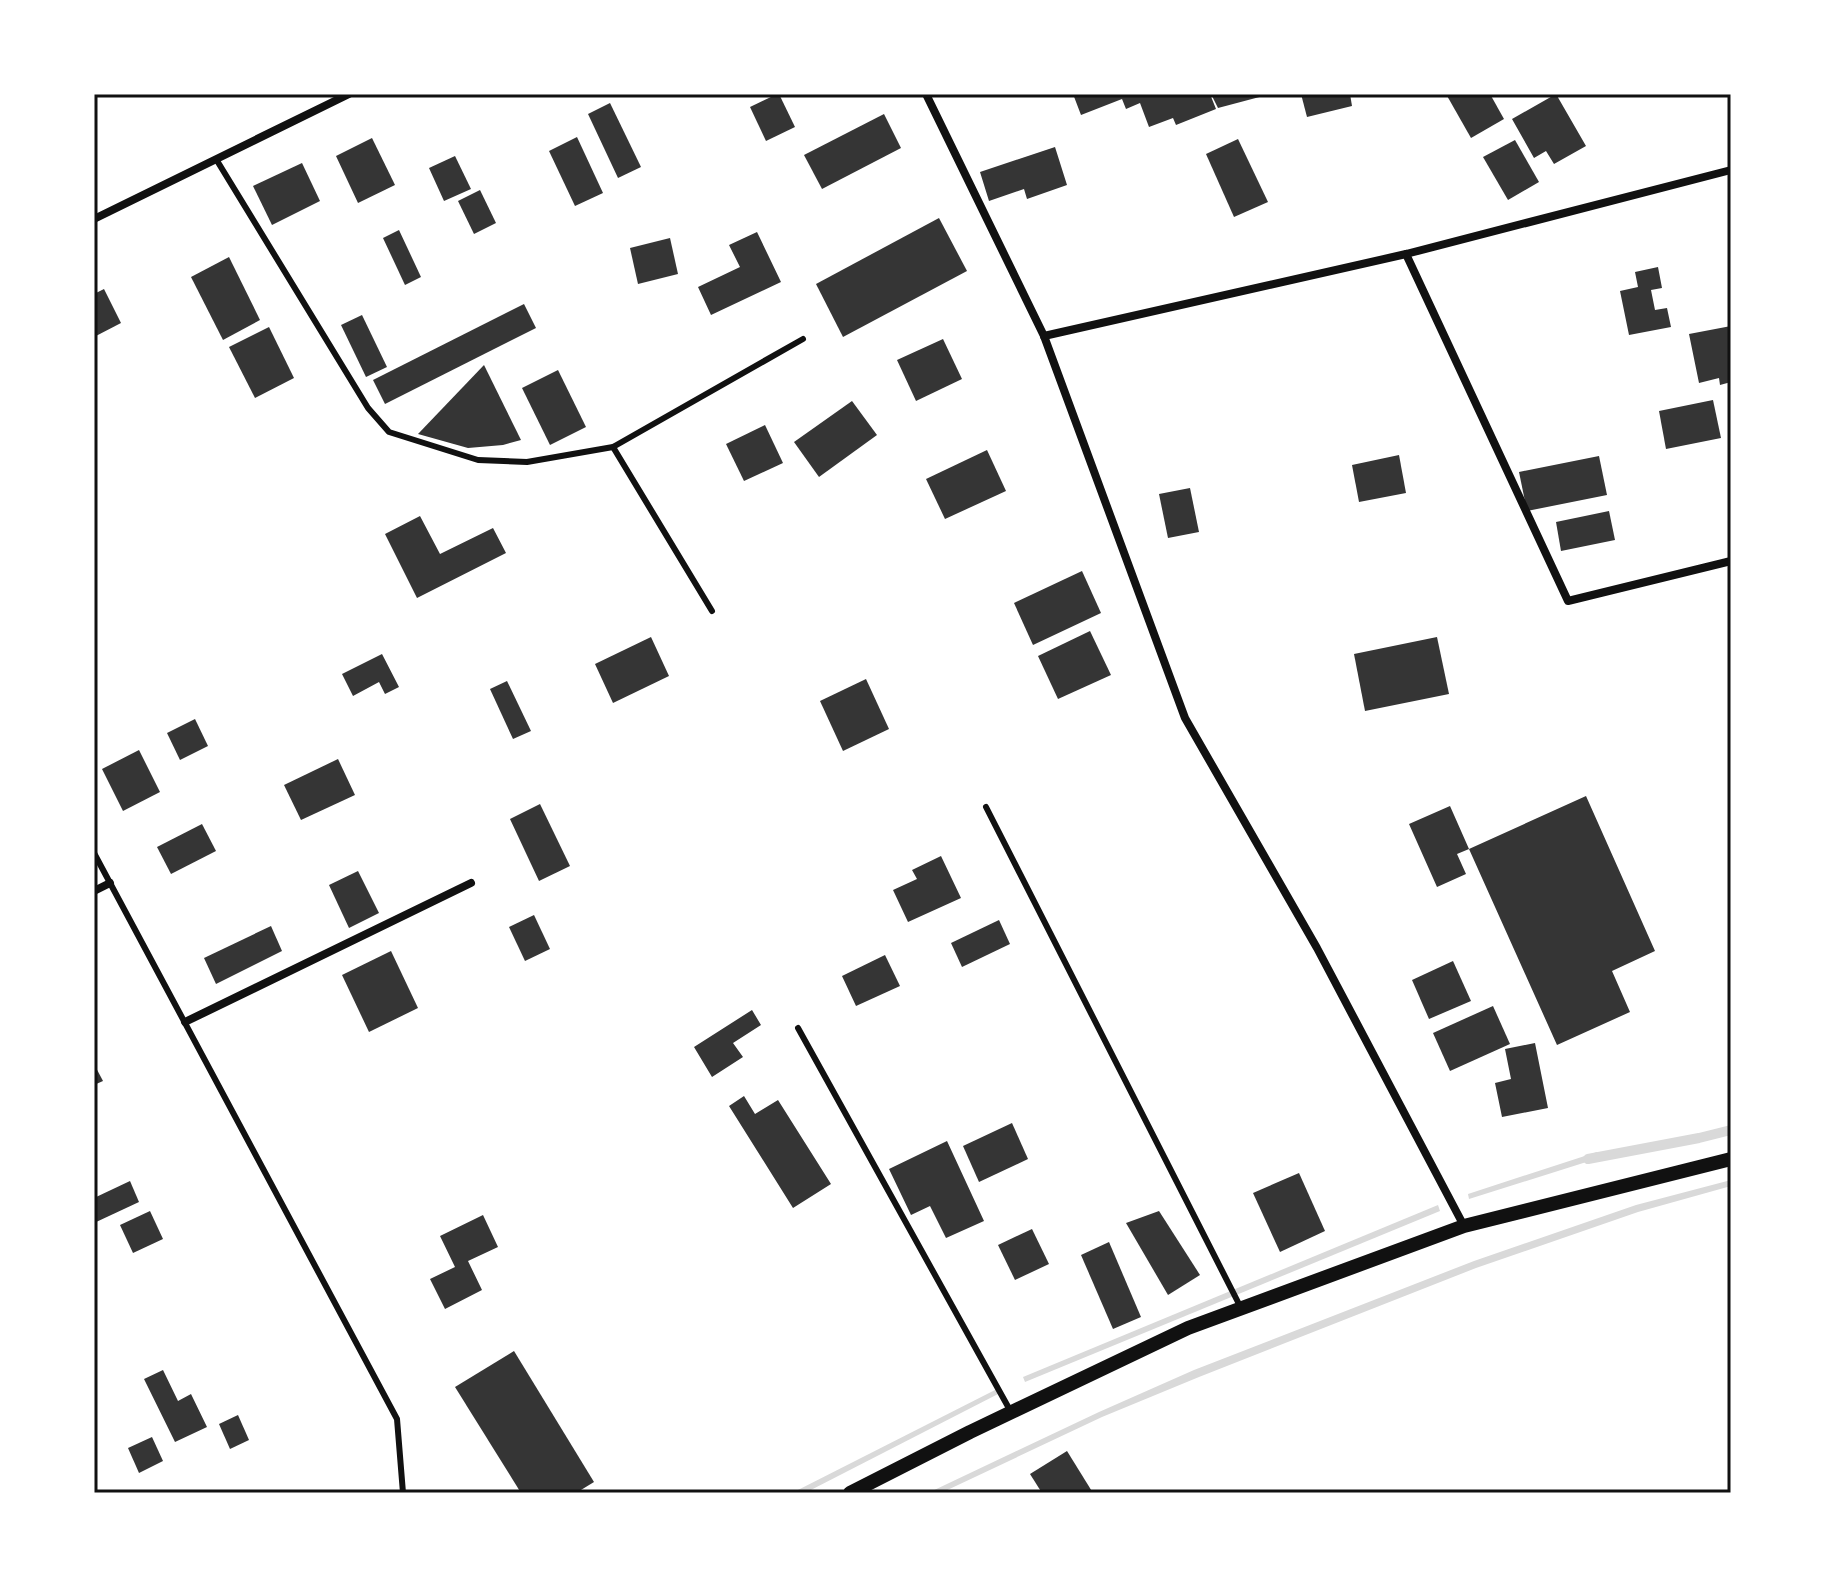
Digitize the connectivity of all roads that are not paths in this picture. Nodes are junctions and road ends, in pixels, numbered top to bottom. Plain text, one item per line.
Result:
1 (349, 94) edge
2 (926, 94) edge
3 (216, 159) junction
4 (1731, 170) edge
5 (94, 219) edge
6 (1406, 254) junction
7 (1044, 336) junction
8 (803, 339) dead end
9 (613, 447) junction
10 (1731, 561) edge
11 (712, 611) dead end
12 (986, 807) dead end
13 (94, 853) edge
14 (110, 883) junction
15 (471, 883) dead end
16 (94, 891) edge
17 (185, 1022) junction
18 (798, 1028) dead end
19 (1731, 1159) edge
20 (1464, 1226) junction
21 (1241, 1308) junction
22 (1011, 1412) junction
23 (403, 1493) edge
24 (850, 1493) edge

1 - 3 street
2 - 7 street
3 - 5 street
3 - 9 lane
4 - 6 street
6 - 7 street
6 - 10 street
7 - 20 street
8 - 9 lane
9 - 11 lane
12 - 21 lane
13 - 14 lane
14 - 16 street
14 - 17 lane
15 - 17 street
17 - 23 lane
18 - 22 lane
19 - 20 street
20 - 21 street
21 - 22 street
22 - 24 street

